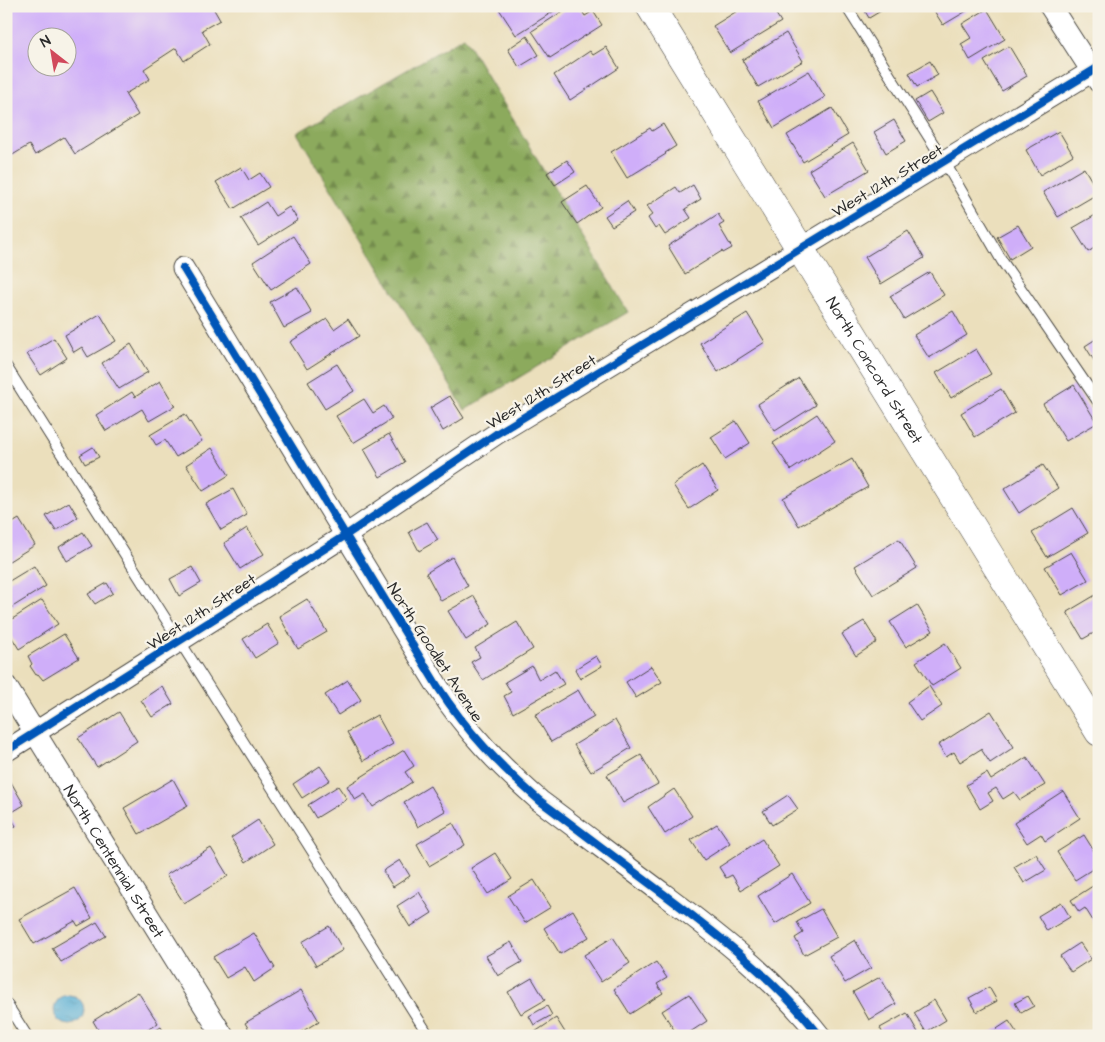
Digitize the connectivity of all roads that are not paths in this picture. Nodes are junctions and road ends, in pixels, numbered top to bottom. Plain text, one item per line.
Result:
1 (650, 6) edge
2 (846, 6) edge
3 (1050, 6) edge
4 (1096, 74) edge
5 (944, 161) junction
6 (801, 249) junction
7 (183, 268) dead end
8 (6, 366) edge
9 (1099, 403) edge
10 (346, 535) junction
11 (181, 641) junction
12 (6, 686) edge
13 (1099, 732) edge
14 (36, 733) junction
15 (6, 751) edge
16 (6, 1002) edge
17 (27, 1036) edge
18 (223, 1036) edge
19 (429, 1036) edge
20 (820, 1036) edge

1 - 6 main road, North Concord Street
2 - 5 lane
3 - 4 street
4 - 5 street, West 12th Street
5 - 6 street, West 12th Street
5 - 9 lane
6 - 10 street, West 12th Street
6 - 13 main road, North Concord Street
7 - 10 street, North Goodlet Avenue
8 - 11 lane
10 - 11 street, West 12th Street
10 - 20 street, North Goodlet Avenue
11 - 14 street, West 12th Street
11 - 19 lane
12 - 14 street, North Centennial Street
14 - 15 street, West 12th Street
14 - 18 street, North Centennial Street
16 - 17 lane

